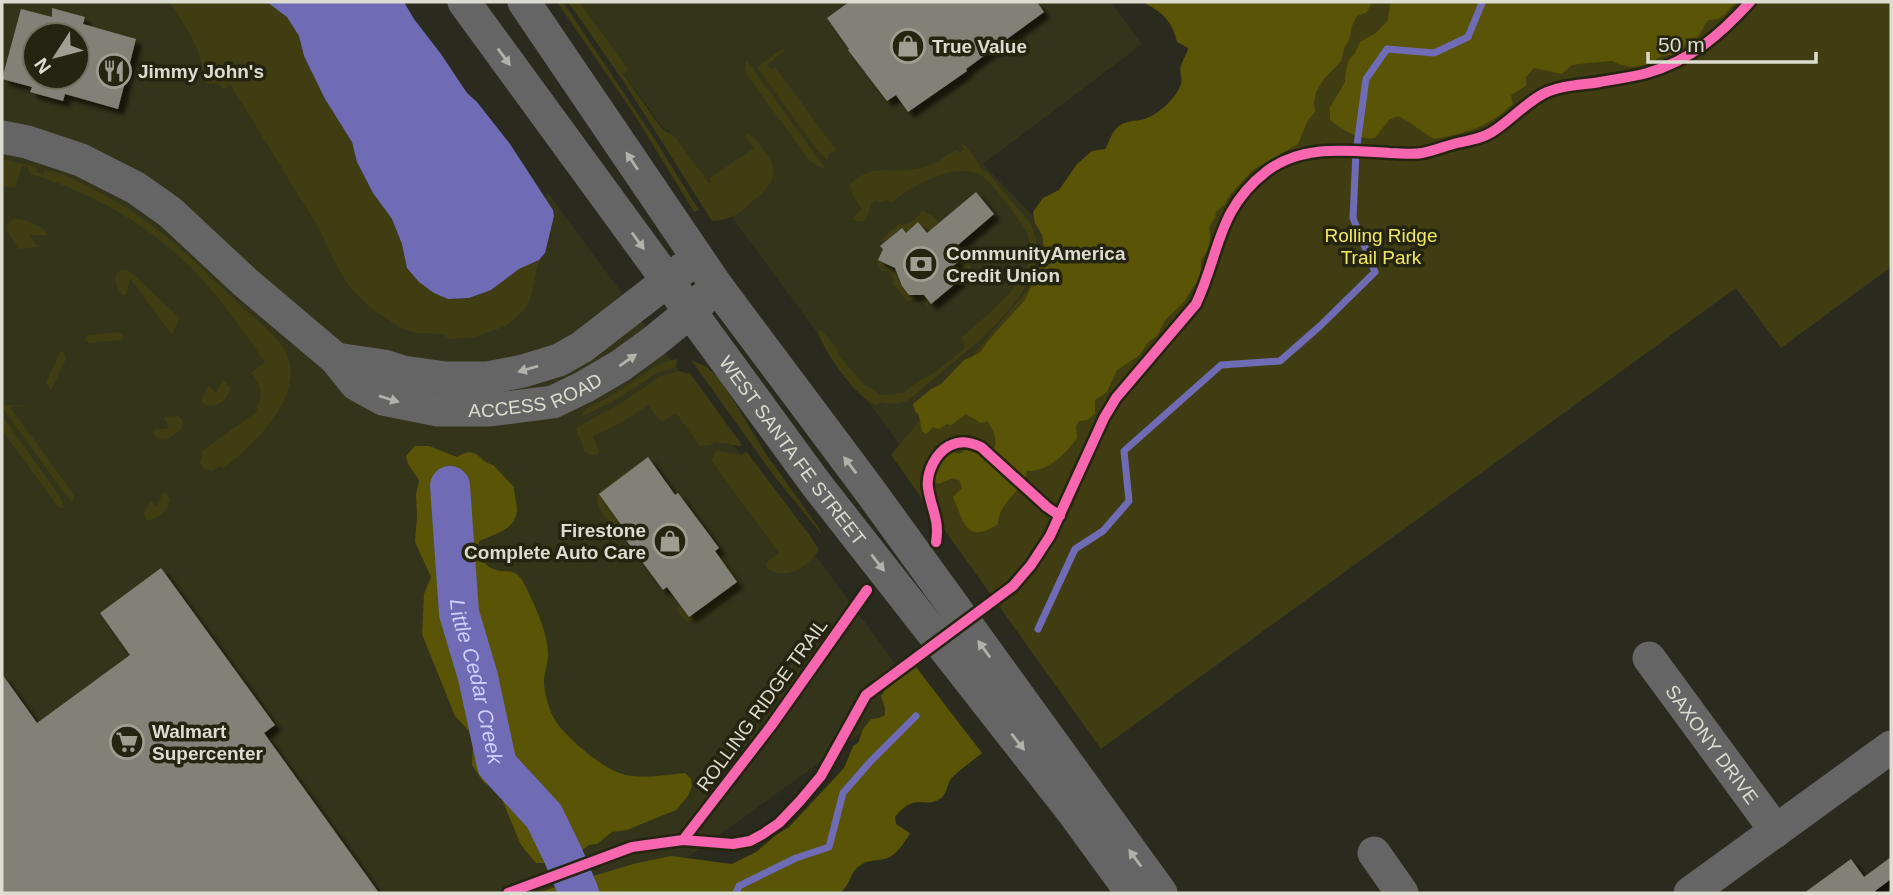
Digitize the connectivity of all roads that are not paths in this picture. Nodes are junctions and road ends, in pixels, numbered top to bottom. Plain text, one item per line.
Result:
1 (464, 2) edge
2 (524, 2) edge
3 (2, 137) edge
4 (697, 258) junction
5 (667, 281) junction
6 (716, 285) junction
7 (690, 312) junction
8 (336, 359) junction
9 (1649, 658) dead end
10 (1891, 747) edge
11 (1776, 831) junction
12 (1374, 853) dead end
13 (1132, 893) edge
14 (1161, 893) edge
15 (1402, 893) edge
16 (1690, 893) edge

1 -> 5 street, WEST SANTA FE STREET
4 -> 2 street, WEST SANTA FE STREET
3 - 8 street, ACCESS ROAD
4 - 5 street, ACCESS ROAD
4 - 6 street, WEST SANTA FE STREET
5 - 7 street, WEST SANTA FE STREET
5 -> 8 street, ACCESS ROAD
6 - 7 street, ACCESS ROAD
14 -> 6 street, WEST SANTA FE STREET
8 -> 7 street, ACCESS ROAD
7 -> 13 street, WEST SANTA FE STREET
9 - 11 street, SAXONY DRIVE
10 - 11 street
11 - 16 street
12 - 15 street

